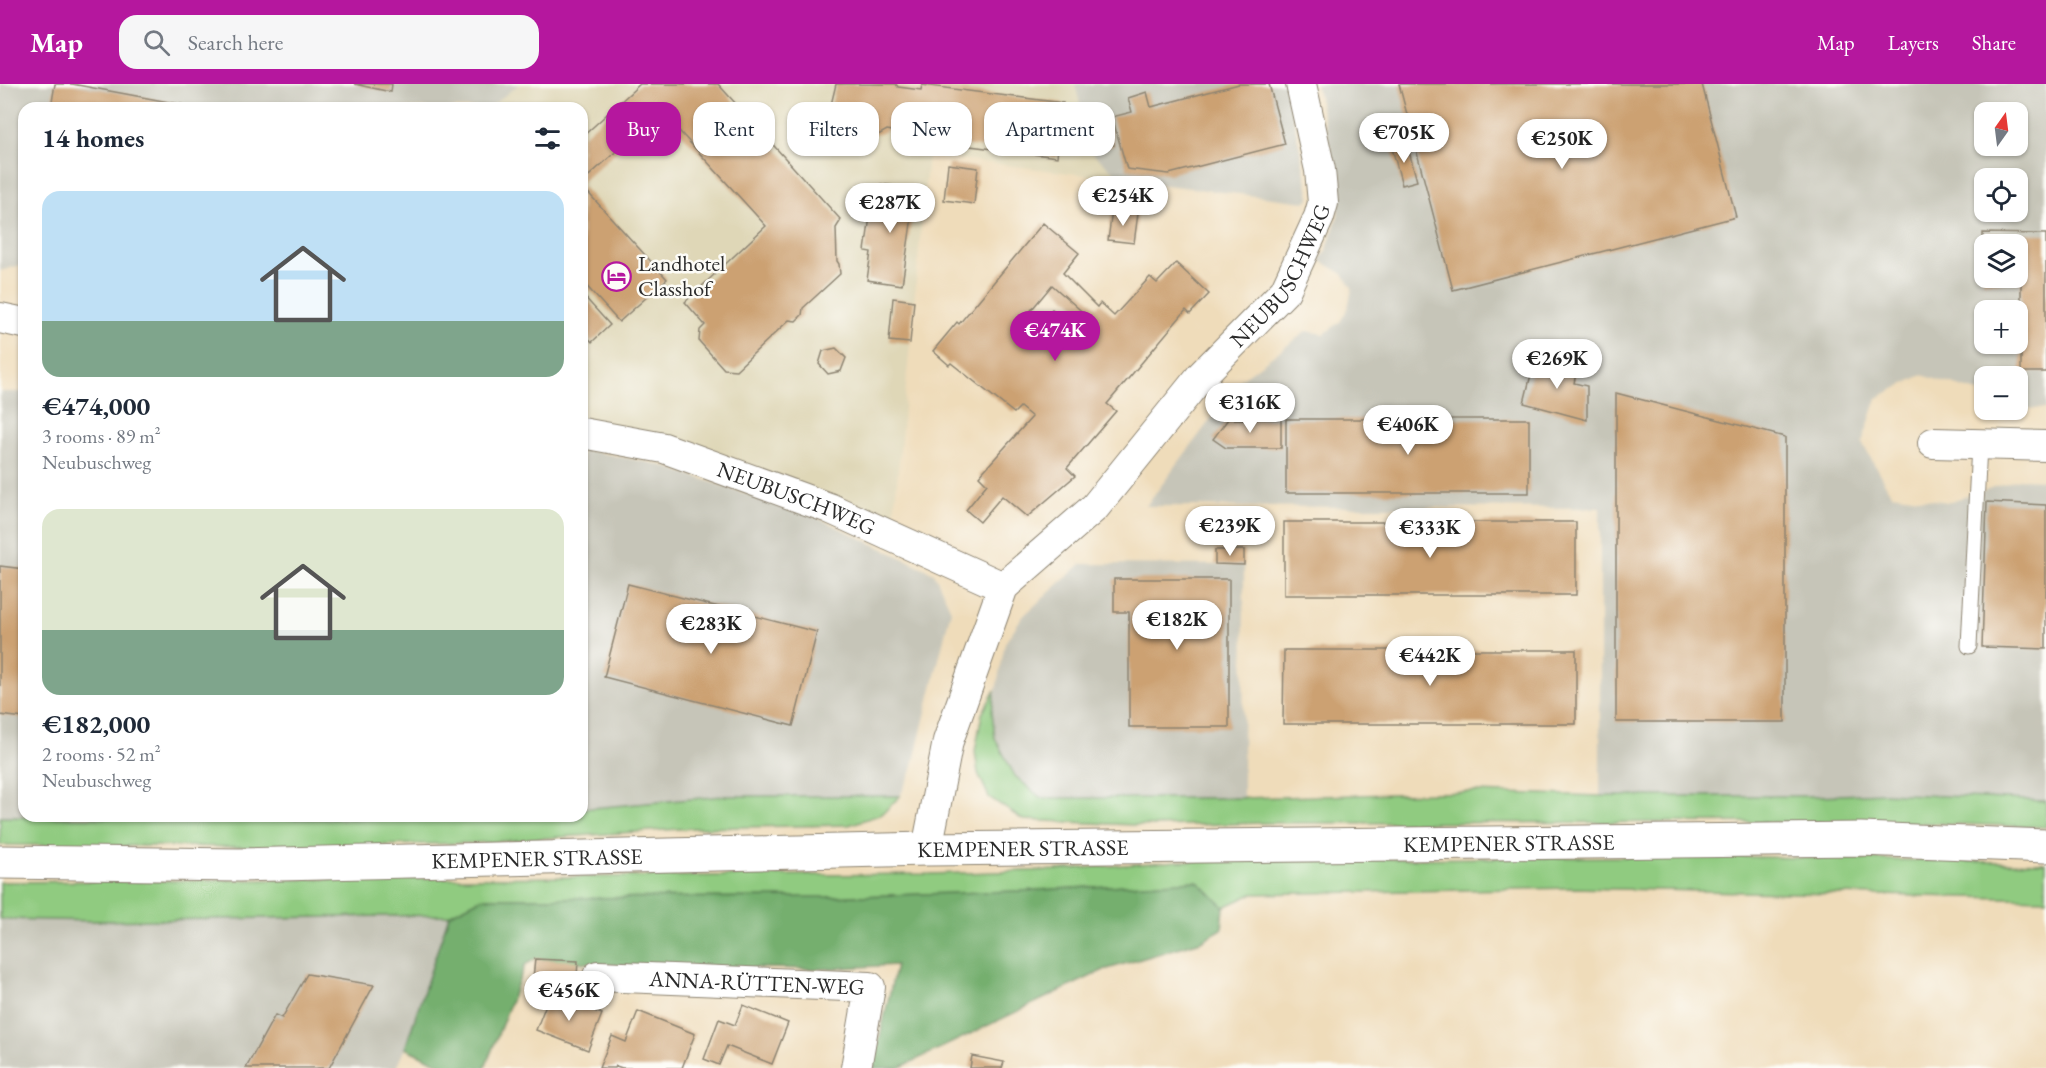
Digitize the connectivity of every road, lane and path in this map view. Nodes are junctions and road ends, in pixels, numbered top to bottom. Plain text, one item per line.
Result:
1 (1301, 84) edge
2 (0, 318) edge
3 (18, 322) edge
4 (1201, 376) junction
5 (1276, 399) dead end
6 (588, 434) edge
7 (1933, 443) dead end
8 (1979, 445) junction
9 (2046, 446) edge
10 (1003, 587) junction
11 (1969, 646) dead end
12 (2046, 846) edge
13 (927, 849) junction
14 (0, 862) edge
15 (598, 976) dead end
16 (856, 1068) edge

1 - 4 street, NEUBUSCHWEG
2 - 3 street
4 - 5 lane
4 - 10 street, NEUBUSCHWEG
6 - 10 street, NEUBUSCHWEG
7 - 8 street
8 - 9 street
8 - 11 lane
10 - 13 street, NEUBUSCHWEG
12 - 13 main road, KEMPENER STRASSE
13 - 14 main road, KEMPENER STRASSE
15 - 16 street, ANNA-RÜTTEN-WEG

